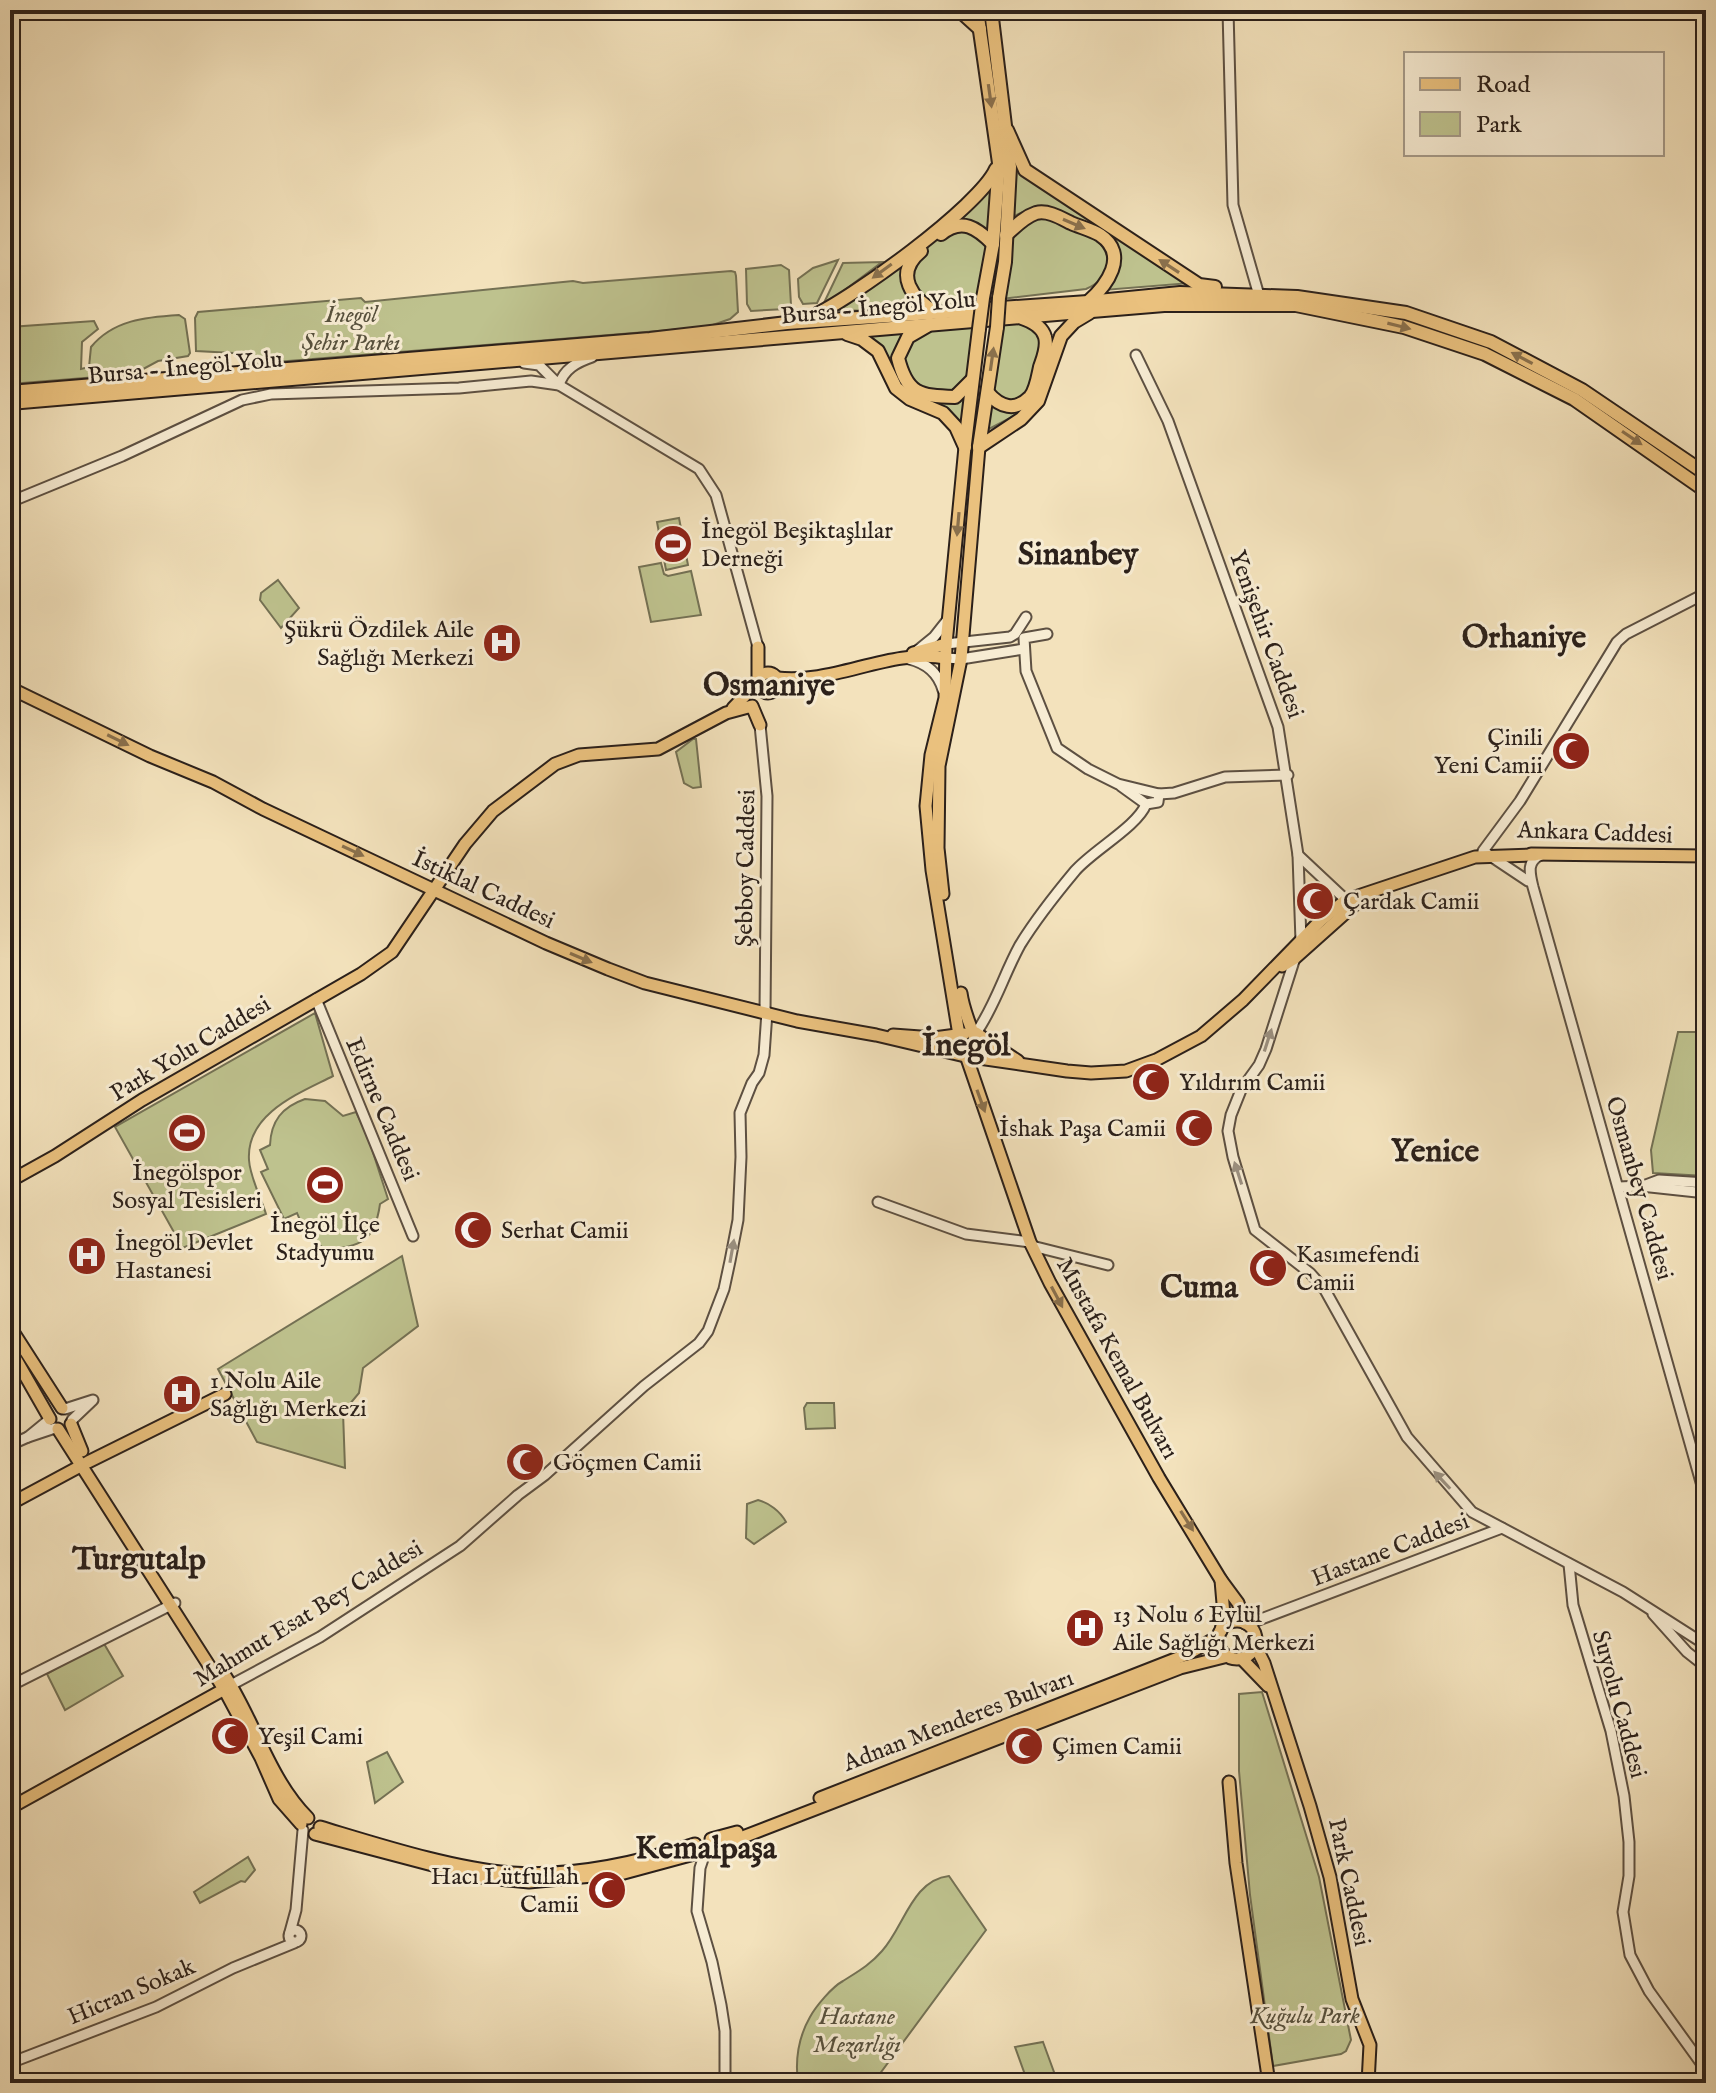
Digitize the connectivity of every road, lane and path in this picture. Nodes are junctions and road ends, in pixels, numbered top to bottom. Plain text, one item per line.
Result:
1 (959, 10) edge
2 (977, 10) edge
3 (991, 10) edge
4 (998, 10) edge
5 (1228, 10) edge
6 (980, 29) junction
7 (996, 54) junction
8 (1007, 130) junction
9 (999, 163) junction
10 (1006, 235) junction
11 (993, 244) junction
12 (1258, 292) junction
13 (1297, 297) junction
14 (1090, 307) junction
15 (1019, 317) junction
16 (933, 319) junction
17 (801, 322) junction
18 (840, 332) junction
19 (602, 354) junction
20 (1136, 355) dead end
21 (509, 362) junction
22 (972, 380) junction
23 (563, 387) junction
24 (10, 392) edge
25 (988, 393) junction
26 (10, 403) edge
27 (965, 447) junction
28 (979, 447) junction
29 (1706, 474) edge
30 (1706, 491) edge
31 (10, 502) edge
32 (1706, 593) edge
33 (1026, 617) dead end
34 (949, 618) junction
35 (963, 626) junction
36 (1047, 634) dead end
37 (980, 642) junction
38 (962, 643) junction
39 (946, 644) junction
40 (1024, 646) junction
41 (758, 647) junction
42 (1007, 652) junction
43 (910, 656) junction
44 (978, 656) junction
45 (946, 658) junction
46 (961, 659) junction
47 (957, 678) junction
48 (1028, 678) junction
49 (774, 683) junction
50 (756, 685) junction
51 (10, 688) edge
52 (945, 698) junction
53 (758, 704) junction
54 (726, 713) junction
55 (760, 725) joint
56 (1288, 775) junction
57 (1118, 784) junction
58 (1154, 792) junction
59 (1144, 803) junction
60 (1497, 834) junction
61 (1484, 853) junction
62 (1298, 855) junction
63 (1538, 855) junction
64 (1502, 856) junction
65 (1706, 856) edge
66 (1530, 884) junction
67 (435, 889) junction
68 (1374, 890) junction
69 (1346, 900) junction
70 (1301, 941) junction
71 (1295, 958) junction
72 (1265, 977) junction
73 (316, 999) junction
74 (959, 1006) junction
75 (766, 1012) junction
76 (976, 1033) junction
77 (876, 1035) junction
78 (959, 1035) junction
79 (934, 1038) junction
80 (965, 1056) junction
81 (980, 1057) junction
82 (1022, 1063) junction
83 (10, 1181) edge
84 (1706, 1183) edge
85 (1641, 1186) junction
86 (1619, 1187) junction
87 (1706, 1193) edge
88 (878, 1202) dead end
89 (413, 1236) dead end
90 (1031, 1244) junction
91 (1108, 1265) dead end
92 (710, 1325) joint
93 (10, 1327) edge
94 (10, 1349) edge
95 (225, 1394) dead end
96 (64, 1408) junction
97 (71, 1422) junction
98 (55, 1425) junction
99 (10, 1445) edge
100 (85, 1463) junction
101 (1706, 1500) edge
102 (10, 1504) edge
103 (1502, 1528) junction
104 (1569, 1564) junction
105 (1221, 1580) junction
106 (173, 1605) junction
107 (1646, 1605) junction
108 (1246, 1624) junction
109 (1220, 1633) junction
110 (1255, 1645) junction
111 (1706, 1645) edge
112 (1228, 1656) junction
113 (1241, 1658) junction
114 (1706, 1667) edge
115 (10, 1686) edge
116 (228, 1687) junction
117 (1272, 1691) junction
118 (203, 1701) junction
119 (234, 1706) junction
120 (948, 1752) junction
121 (936, 1757) junction
122 (1229, 1782) dead end
123 (10, 1808) edge
124 (310, 1828) junction
125 (711, 1839) junction
126 (702, 1852) junction
127 (10, 2063) edge
128 (1706, 2070) edge
129 (725, 2083) edge
130 (1269, 2083) edge
131 (1368, 2083) edge

1 - 6 highway
2 - 6 highway
3 - 7 highway
4 - 7 highway
5 - 12 street
6 -> 9 highway
7 - 8 highway
8 - 10 highway
12 -> 8 highway
9 - 11 highway
9 -> 17 highway
10 -> 14 highway
25 -> 10 highway, bridge
11 - 16 highway
11 - 22 highway, bridge
12 - 13 highway
13 - 14 highway, Bursa - İnegöl Yolu
29 -> 13 highway, Bursa - İnegöl Yolu
14 - 15 highway, Bursa - İnegöl Yolu
14 - 16 highway, Bursa - İnegöl Yolu
14 - 28 highway
14 -> 30 highway, Bursa - İnegöl Yolu
15 - 16 highway, Bursa - İnegöl Yolu
15 - 25 highway
16 - 17 highway, Bursa - İnegöl Yolu
16 - 18 highway, Bursa - İnegöl Yolu
16 - 22 highway
17 - 24 highway, Bursa - İnegöl Yolu
18 - 19 highway, Bursa - İnegöl Yolu
18 - 27 highway
19 - 21 highway, Bursa - İnegöl Yolu
19 - 23 street
20 - 56 street, Yenişehir Caddesi
21 - 23 street
21 - 26 highway, Bursa - İnegöl Yolu
22 - 27 highway
23 - 31 street
23 - 41 street
25 - 28 highway
27 -> 34 main road
28 - 35 main road
32 - 60 street
33 - 37 street
34 - 39 main road
34 - 43 street
35 - 37 street
35 - 38 main road
36 - 40 street
37 - 38 street
37 - 40 street
38 - 39 street
38 - 46 main road
39 - 43 main road
39 - 45 main road
40 - 42 street
40 - 48 street
41 - 49 main road
41 - 50 main road
42 - 44 street
42 - 48 street
43 - 45 main road
43 - 49 main road
43 - 52 street
44 - 46 street
44 - 47 street
45 - 46 street
45 - 52 main road
46 - 47 main road
47 - 74 main road
48 - 57 street
49 - 50 main road
49 - 50 main road
49 - 53 main road
50 - 53 main road
50 - 54 main road
51 -> 67 main road, İstiklal Caddesi
52 - 74 main road
53 - 54 main road
53 - 55 main road
54 - 67 main road
55 - 75 street, Şebboy Caddesi
56 - 58 street
56 - 62 street, Yenişehir Caddesi
57 - 58 street
57 - 59 street
58 - 59 street
59 - 76 street
60 - 61 street
60 - 64 street
61 - 64 main road, Ankara Caddesi
61 - 68 main road
62 - 69 street
62 - 70 street, Yenişehir Caddesi
63 - 64 main road, Ankara Caddesi
63 - 65 main road, Ankara Caddesi
63 - 66 street
64 - 66 street
66 - 86 street, Osmanbey Caddesi
67 - 73 main road, Park Yolu Caddesi
67 -> 75 main road, İstiklal Caddesi
68 - 69 main road
68 - 71 main road
69 - 70 main road
70 - 72 main road
71 - 72 main road
103 -> 71 street
72 - 82 main road, İstiklal Caddesi
73 - 83 main road, Park Yolu Caddesi
73 - 89 street, Edirne Caddesi
74 - 76 main road
74 - 78 main road, Mustafa Kemal Bulvarı
74 - 79 street
75 - 77 main road, İstiklal Caddesi
92 -> 75 street, Şebboy Caddesi
76 - 78 main road
76 - 81 main road
76 - 82 main road
77 - 79 main road
77 - 80 main road, İstiklal Caddesi
78 - 79 main road
78 - 80 main road, Mustafa Kemal Bulvarı
80 - 81 main road, İstiklal Caddesi
80 -> 90 main road, Mustafa Kemal Bulvarı
81 - 82 main road, İstiklal Caddesi
84 - 85 street
85 - 86 street
85 - 87 street
86 - 101 street, Osmanbey Caddesi
88 - 90 street
90 - 91 street
90 -> 105 main road, Mustafa Kemal Bulvarı
92 - 116 street, Mahmut Esat Bey Caddesi
93 - 96 main road
94 - 98 main road
95 - 100 main road
96 - 97 main road
96 - 97 street
96 - 98 main road
97 - 98 main road
97 - 100 main road
98 - 99 street
98 - 100 main road
100 - 102 main road
100 - 106 main road
103 - 104 street
103 - 108 street, Hastane Caddesi
104 - 107 street
104 - 128 street, Suyolu Caddesi
105 - 108 main road, Mustafa Kemal Bulvarı
105 - 109 main road
106 - 115 street
106 - 116 main road
107 - 111 street
107 - 114 street
108 - 109 main road
108 - 110 main road
109 - 112 main road
109 - 120 main road, Adnan Menderes Bulvarı
110 - 113 main road
110 - 117 main road, Park Caddesi
112 - 113 main road
112 - 120 main road, Adnan Menderes Bulvarı
113 - 117 main road
116 - 118 main road, Mahmut Esat Bey Caddesi
116 - 119 main road
116 - 124 main road
117 - 131 main road, Park Caddesi
118 - 119 main road
118 - 123 main road, Mahmut Esat Bey Caddesi
119 - 124 main road
120 - 121 main road, Adnan Menderes Bulvarı
121 - 125 main road, Adnan Menderes Bulvarı
121 - 126 main road, Adnan Menderes Bulvarı
122 - 130 main road
124 - 126 main road, Adnan Menderes Bulvarı
124 - 127 street, Hicran Sokak
125 - 126 main road
125 - 126 main road, Adnan Menderes Bulvarı
126 - 129 street

